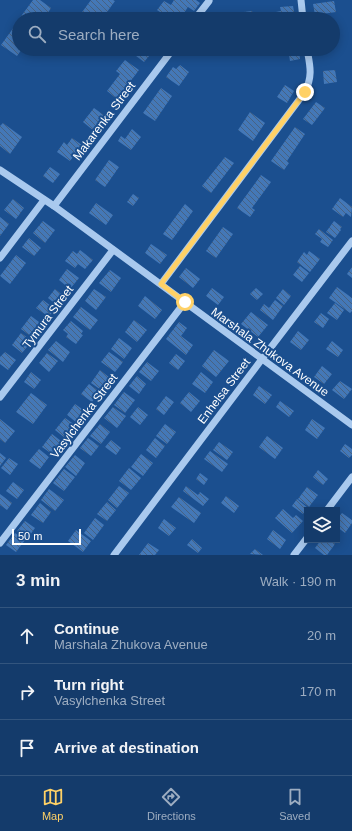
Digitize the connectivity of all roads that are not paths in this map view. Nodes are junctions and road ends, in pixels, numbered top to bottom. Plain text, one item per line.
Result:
1 (217, 0) edge
2 (301, 0) edge
3 (208, 1) edge
4 (200, 12) edge
5 (302, 12) edge
6 (168, 56) edge
7 (309, 56) edge
8 (0, 170) edge
9 (44, 200) junction
10 (54, 206) junction
11 (352, 242) edge
12 (113, 250) junction
13 (0, 258) edge
14 (161, 284) junction
15 (185, 302) junction
16 (262, 359) junction
17 (0, 397) edge
18 (352, 425) edge
19 (352, 477) edge
20 (329, 507) edge
21 (304, 542) edge
22 (0, 543) edge
23 (114, 555) edge
24 (294, 555) edge

1 - 3 street
2 - 5 street
3 - 4 street
6 - 10 street, Makarenka Street
7 - 14 street
8 - 9 street, Marshala Zhukova Avenue
9 - 10 street, Marshala Zhukova Avenue
9 - 13 street
10 - 12 street, Marshala Zhukova Avenue
11 - 16 street, Enhelsa Street
12 - 14 street, Marshala Zhukova Avenue
12 - 17 street, Tymura Street
14 - 15 street, Marshala Zhukova Avenue
15 - 16 street, Marshala Zhukova Avenue
15 - 22 street, Vasylchenka Street
16 - 18 street, Marshala Zhukova Avenue
16 - 23 street, Enhelsa Street
19 - 20 street
21 - 24 street

